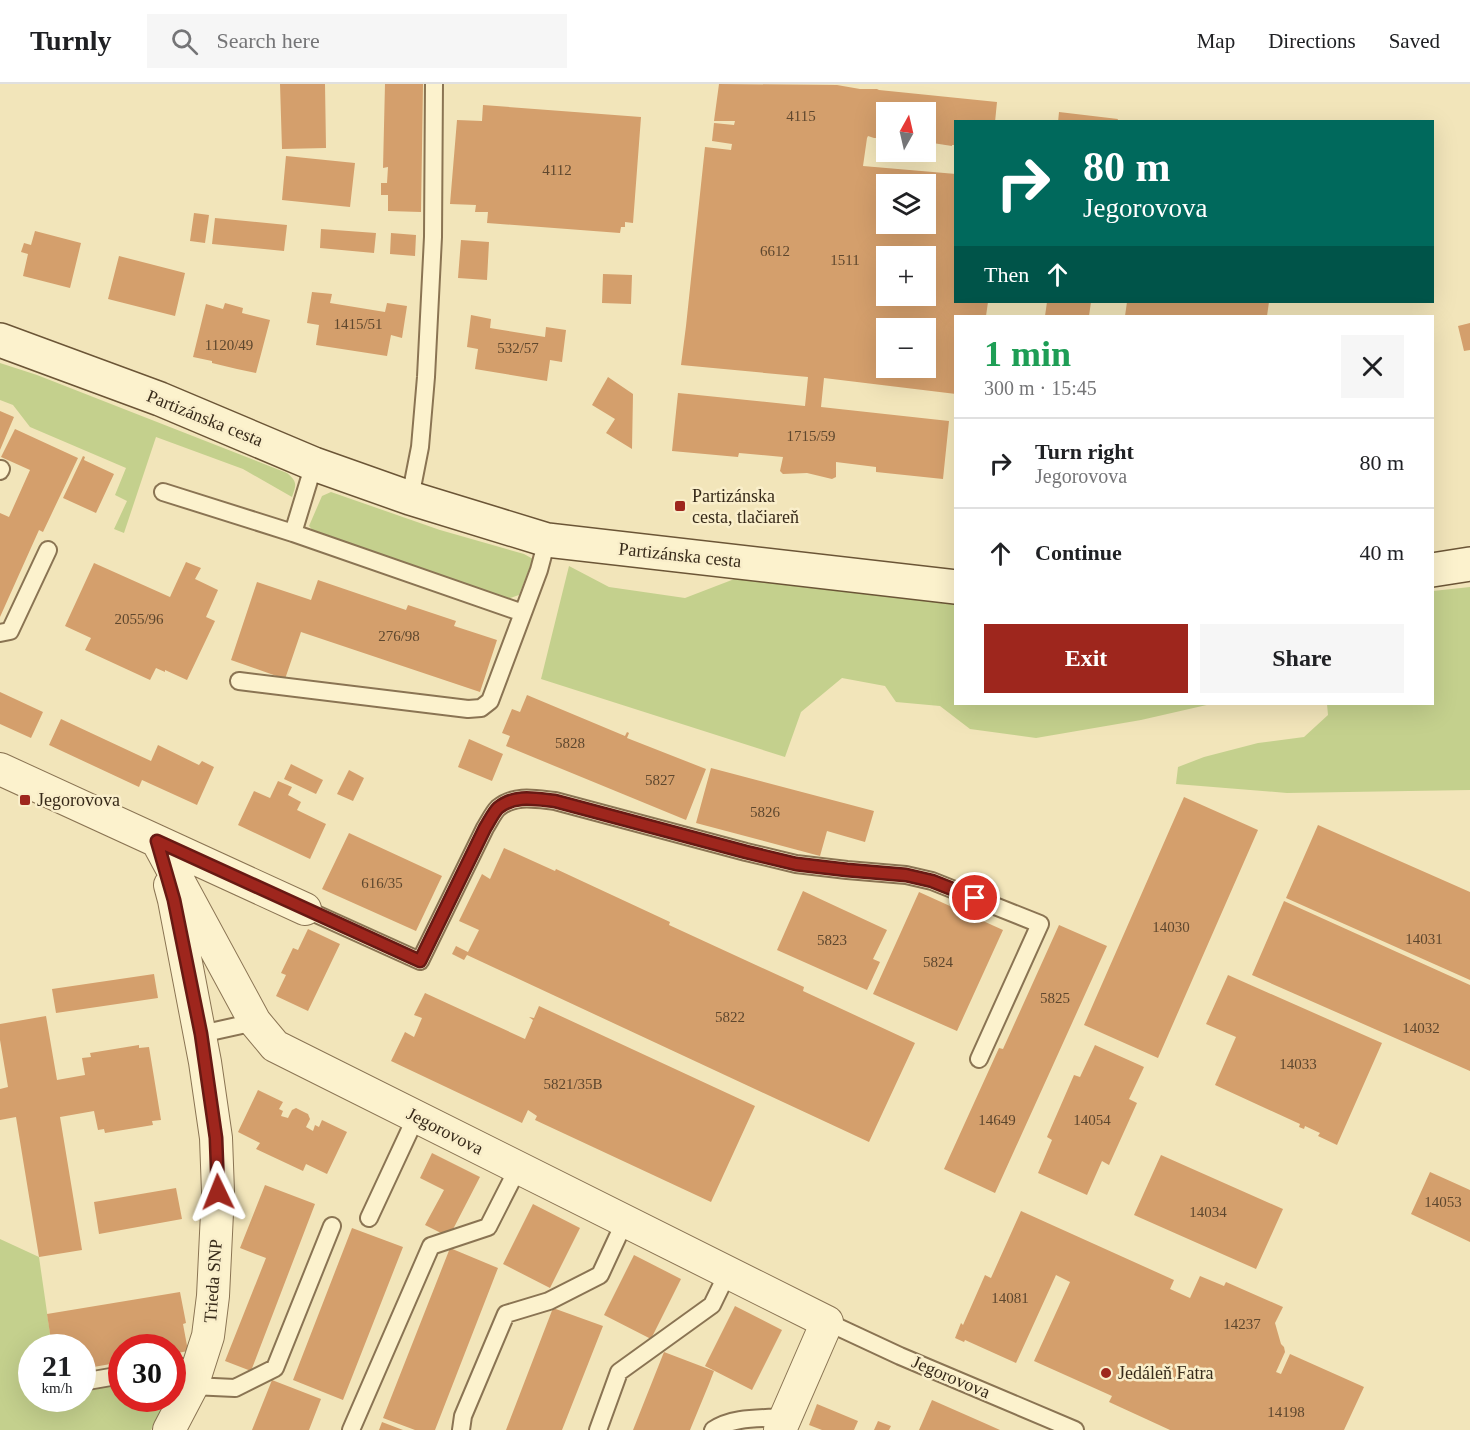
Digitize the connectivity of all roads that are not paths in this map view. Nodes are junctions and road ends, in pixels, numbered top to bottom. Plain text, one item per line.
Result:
1 (434, 84) edge
2 (0, 340) edge
3 (314, 464) junction
4 (163, 492) dead end
5 (410, 498) junction
6 (293, 533) junction
7 (547, 540) junction
8 (48, 550) dead end
9 (1470, 564) edge
10 (1434, 570) edge
11 (954, 587) edge
12 (523, 613) junction
13 (0, 633) edge
14 (238, 681) dead end
15 (0, 770) edge
16 (157, 841) junction
17 (305, 909) joint
18 (255, 1022) junction
19 (201, 1034) junction
20 (980, 1059) dead end
21 (416, 1117) junction
22 (518, 1168) junction
23 (369, 1218) dead end
24 (626, 1221) junction
25 (332, 1226) dead end
26 (728, 1272) junction
27 (827, 1322) junction
28 (188, 1373) edge
29 (783, 1424) edge
30 (169, 1430) edge
31 (351, 1430) edge
32 (461, 1430) edge
33 (598, 1430) edge
34 (713, 1430) edge
35 (1075, 1430) edge

1 - 5 lane
2 - 3 street, Partizánska cesta
3 - 5 street, Partizánska cesta
3 - 6 lane
4 - 6 lane
5 - 7 street, Partizánska cesta
6 - 12 lane
7 - 11 street, Partizánska cesta
7 - 12 lane
8 - 13 lane
9 - 10 street
12 - 14 lane
15 - 16 street
16 - 17 street
16 - 18 street, Jegorovova
16 - 19 street, Trieda SNP
17 - 20 lane
18 - 19 lane
18 - 21 street, Jegorovova
19 - 28 street, Trieda SNP
21 - 22 street, Jegorovova
21 - 23 lane
22 - 24 street, Jegorovova
22 - 31 lane
24 - 26 street, Jegorovova
24 - 32 lane
25 - 28 lane
26 - 27 street, Jegorovova
26 - 33 lane
27 - 29 street
27 - 35 lane, Jegorovova
28 - 30 street, Trieda SNP
29 - 34 lane

